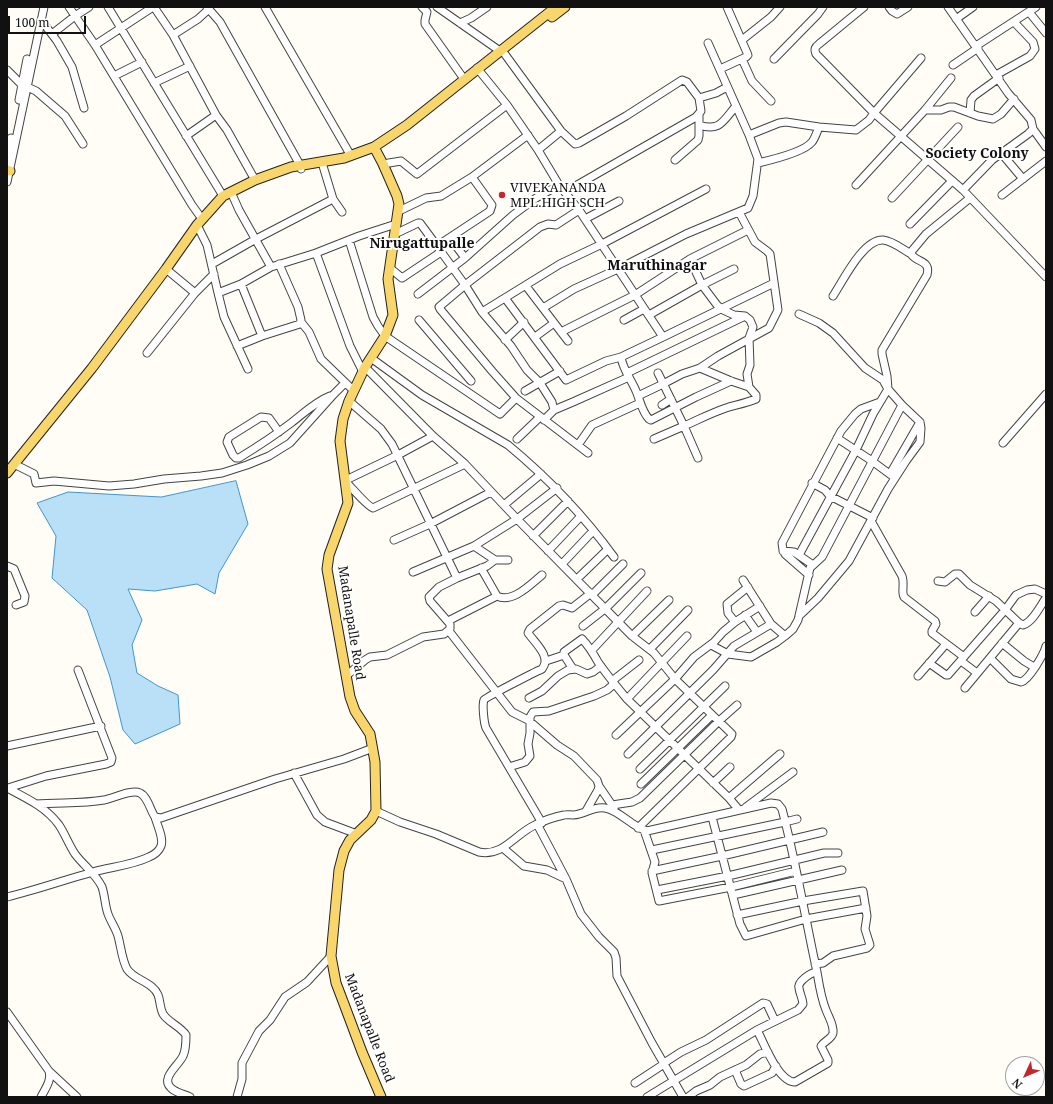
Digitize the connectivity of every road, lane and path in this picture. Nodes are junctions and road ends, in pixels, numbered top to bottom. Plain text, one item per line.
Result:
1 (39, 7) edge
2 (44, 7) edge
3 (69, 7) edge
4 (89, 7) edge
5 (108, 7) edge
6 (153, 7) edge
7 (265, 7) edge
8 (422, 7) edge
9 (437, 7) edge
10 (487, 7) edge
11 (556, 7) edge
12 (565, 7) edge
13 (736, 7) edge
14 (780, 7) edge
15 (823, 7) edge
16 (864, 7) edge
17 (889, 7) edge
18 (908, 7) edge
19 (948, 7) edge
20 (973, 7) edge
21 (1036, 7) edge
22 (208, 8) edge
23 (728, 10) edge
24 (853, 10) edge
25 (1029, 12) junction
26 (75, 16) junction
27 (956, 18) junction
28 (41, 20) junction
29 (1014, 22) junction
30 (460, 23) junction
31 (121, 28) junction
32 (1046, 33) edge
33 (52, 34) junction
34 (173, 35) junction
35 (742, 40) junction
36 (708, 43) dead end
37 (95, 45) junction
38 (977, 47) junction
39 (502, 52) junction
40 (921, 58) dead end
41 (742, 59) junction
42 (774, 59) dead end
43 (142, 62) junction
44 (954, 65) dead end
45 (190, 66) junction
46 (720, 69) junction
47 (7, 70) edge
48 (479, 70) junction
49 (114, 76) junction
50 (997, 77) junction
51 (951, 78) dead end
52 (464, 79) junction
53 (154, 83) junction
54 (24, 85) junction
55 (727, 87) junction
56 (699, 98) junction
57 (1014, 99) junction
58 (771, 101) dead end
59 (507, 105) junction
60 (736, 106) junction
61 (84, 108) dead end
62 (925, 110) junction
63 (874, 112) junction
64 (970, 113) junction
65 (699, 114) junction
66 (216, 115) junction
67 (699, 125) junction
68 (819, 127) junction
69 (958, 128) dead end
70 (1033, 129) junction
71 (562, 131) junction
72 (528, 135) junction
73 (749, 135) junction
74 (186, 136) junction
75 (901, 137) junction
76 (82, 144) dead end
77 (1046, 147) edge
78 (375, 149) junction
79 (538, 150) junction
80 (1002, 154) junction
81 (351, 156) junction
82 (7, 157) edge
83 (675, 160) dead end
84 (928, 160) junction
85 (1046, 161) edge
86 (383, 164) junction
87 (758, 164) junction
88 (323, 166) junction
89 (301, 167) junction
90 (8, 171) edge
91 (472, 176) junction
92 (1023, 179) junction
93 (255, 180) junction
94 (952, 181) junction
95 (7, 182) edge
96 (559, 185) junction
97 (856, 185) dead end
98 (706, 189) dead end
99 (963, 190) junction
100 (231, 192) junction
101 (565, 192) junction
102 (1002, 195) dead end
103 (222, 196) junction
104 (892, 198) dead end
105 (970, 198) junction
106 (333, 199) junction
107 (619, 201) dead end
108 (579, 210) junction
109 (399, 211) junction
110 (342, 212) dead end
111 (739, 212) junction
112 (585, 219) junction
113 (199, 222) junction
114 (396, 224) junction
115 (910, 224) dead end
116 (748, 230) junction
117 (395, 234) junction
118 (450, 238) junction
119 (256, 239) junction
120 (349, 240) junction
121 (602, 244) junction
122 (439, 249) junction
123 (316, 253) junction
124 (910, 254) junction
125 (465, 258) junction
126 (690, 259) junction
127 (212, 264) junction
128 (279, 264) junction
129 (271, 267) junction
130 (453, 267) junction
131 (390, 268) junction
132 (166, 269) junction
133 (618, 269) junction
134 (734, 269) dead end
135 (1043, 269) edge
136 (214, 274) junction
137 (1046, 277) edge
138 (774, 283) junction
139 (241, 284) junction
140 (465, 285) junction
141 (702, 285) junction
142 (526, 286) junction
143 (195, 293) junction
144 (218, 293) junction
145 (418, 294) dead end
146 (635, 295) junction
147 (833, 296) dead end
148 (505, 298) junction
149 (543, 308) junction
150 (721, 309) junction
151 (482, 312) junction
152 (647, 312) junction
153 (799, 314) dead end
154 (745, 316) junction
155 (419, 320) dead end
156 (624, 320) dead end
157 (301, 322) junction
158 (524, 322) junction
159 (554, 323) junction
160 (561, 332) junction
161 (262, 336) junction
162 (385, 336) junction
163 (535, 337) junction
164 (663, 337) junction
165 (749, 338) junction
166 (505, 340) junction
167 (568, 341) dead end
168 (237, 346) junction
169 (147, 353) dead end
170 (621, 357) junction
171 (371, 358) junction
172 (700, 368) junction
173 (248, 370) dead end
174 (364, 370) junction
175 (462, 370) junction
176 (560, 371) junction
177 (658, 373) dead end
178 (747, 374) junction
179 (628, 375) junction
180 (449, 379) junction
181 (471, 381) dead end
182 (733, 382) junction
183 (345, 383) junction
184 (540, 383) junction
185 (663, 384) junction
186 (749, 387) junction
187 (888, 389) junction
188 (354, 391) junction
189 (525, 391) dead end
190 (334, 394) junction
191 (1046, 394) edge
192 (516, 398) junction
193 (639, 399) junction
194 (671, 399) junction
195 (349, 401) junction
196 (880, 402) junction
197 (662, 405) dead end
198 (902, 405) junction
199 (675, 408) junction
200 (554, 410) junction
201 (542, 418) junction
202 (684, 426) junction
203 (279, 432) junction
204 (433, 436) junction
205 (837, 438) junction
206 (517, 439) dead end
207 (654, 439) dead end
208 (1003, 443) dead end
209 (578, 445) junction
210 (856, 450) junction
211 (588, 453) dead end
212 (398, 456) junction
213 (698, 458) dead end
214 (872, 461) junction
215 (14, 464) junction
216 (465, 464) junction
217 (7, 474) edge
218 (541, 474) junction
219 (893, 476) junction
220 (346, 481) junction
221 (812, 483) junction
222 (557, 488) junction
223 (415, 489) junction
224 (491, 492) junction
225 (830, 496) junction
226 (568, 501) junction
227 (504, 505) junction
228 (848, 506) junction
229 (581, 516) junction
230 (517, 519) junction
231 (872, 520) junction
232 (430, 524) junction
233 (593, 531) junction
234 (533, 536) junction
235 (394, 540) dead end
236 (474, 546) junction
237 (608, 548) junction
238 (548, 551) junction
239 (783, 551) junction
240 (799, 555) junction
241 (614, 557) dead end
242 (447, 558) junction
243 (495, 560) junction
244 (508, 560) dead end
245 (562, 564) junction
246 (624, 564) dead end
247 (813, 565) junction
248 (7, 566) edge
249 (481, 568) junction
250 (413, 572) dead end
251 (641, 573) dead end
252 (542, 575) dead end
253 (809, 575) junction
254 (457, 578) junction
255 (577, 579) junction
256 (744, 580) dead end
257 (938, 581) dead end
258 (748, 587) junction
259 (647, 591) dead end
260 (592, 594) junction
261 (1046, 594) edge
262 (497, 596) junction
263 (989, 596) junction
264 (1046, 598) edge
265 (669, 600) dead end
266 (16, 605) dead end
267 (760, 606) junction
268 (606, 608) junction
269 (688, 610) dead end
270 (1005, 610) junction
271 (975, 612) dead end
272 (745, 615) junction
273 (799, 616) junction
274 (448, 621) junction
275 (618, 622) junction
276 (734, 622) junction
277 (1019, 623) junction
278 (770, 624) junction
279 (583, 626) dead end
280 (449, 631) junction
281 (757, 632) junction
282 (632, 636) junction
283 (687, 636) dead end
284 (785, 636) junction
285 (1002, 643) junction
286 (946, 644) junction
287 (711, 645) junction
288 (1046, 646) edge
289 (650, 649) junction
290 (592, 650) junction
291 (728, 654) junction
292 (564, 655) junction
293 (990, 658) junction
294 (963, 659) junction
295 (639, 660) dead end
296 (546, 661) junction
297 (929, 662) junction
298 (662, 663) junction
299 (601, 666) junction
300 (1034, 667) junction
301 (573, 669) junction
302 (78, 670) dead end
303 (977, 673) junction
304 (346, 676) junction
305 (918, 676) dead end
306 (675, 679) junction
307 (613, 683) junction
308 (725, 686) dead end
309 (965, 688) dead end
310 (496, 692) junction
311 (690, 693) junction
312 (529, 698) dead end
313 (627, 699) junction
314 (737, 705) dead end
315 (704, 706) junction
316 (641, 713) junction
317 (712, 715) junction
318 (719, 721) junction
319 (531, 722) junction
320 (101, 726) junction
321 (655, 727) junction
322 (616, 735) dead end
323 (669, 740) junction
324 (7, 746) edge
325 (372, 748) junction
326 (677, 748) junction
327 (628, 754) dead end
328 (780, 754) dead end
329 (684, 755) junction
330 (508, 767) junction
331 (730, 767) dead end
332 (640, 769) dead end
333 (698, 769) junction
334 (793, 772) dead end
335 (294, 774) junction
336 (713, 783) junction
337 (641, 784) dead end
338 (599, 786) junction
339 (7, 788) edge
340 (729, 798) junction
341 (36, 804) junction
342 (612, 804) junction
343 (741, 810) junction
344 (376, 811) junction
345 (586, 811) junction
346 (620, 816) junction
347 (155, 817) junction
348 (712, 817) junction
349 (797, 819) dead end
350 (786, 822) junction
351 (540, 823) junction
352 (641, 829) junction
353 (823, 832) dead end
354 (357, 834) junction
355 (718, 837) junction
356 (790, 840) junction
357 (503, 848) junction
358 (652, 850) junction
359 (838, 853) dead end
360 (722, 856) junction
361 (794, 861) junction
362 (842, 870) dead end
363 (652, 871) junction
364 (796, 871) junction
365 (93, 872) junction
366 (728, 876) junction
367 (566, 879) junction
368 (798, 880) junction
369 (731, 887) junction
370 (657, 890) junction
371 (733, 895) junction
372 (7, 897) edge
373 (803, 901) junction
374 (866, 908) junction
375 (737, 915) junction
376 (806, 919) junction
377 (331, 956) junction
378 (816, 968) junction
379 (7, 1012) edge
380 (774, 1021) junction
381 (757, 1030) junction
382 (768, 1052) junction
383 (664, 1064) junction
384 (776, 1066) junction
385 (734, 1070) junction
386 (49, 1071) junction
387 (673, 1080) junction
388 (635, 1083) dead end
389 (41, 1097) edge
390 (77, 1097) edge
391 (190, 1097) edge
392 (237, 1097) edge
393 (382, 1097) edge
394 (647, 1097) edge
395 (683, 1097) edge
396 (688, 1097) edge

1 - 54 street
2 - 28 street
3 - 26 street
4 - 26 street
5 - 31 street
6 - 31 street
6 - 34 street
7 - 81 street
8 - 52 street
9 - 30 street
10 - 30 street
11 - 39 main road
12 - 39 main road
13 - 23 street
14 - 35 street
15 - 42 street
16 - 24 street
17 - 18 street
19 - 27 street
20 - 27 street
21 - 25 street
22 - 34 street
22 - 89 street
23 - 35 street
24 - 63 street
25 - 29 street
25 - 32 street
26 - 33 street
26 - 37 street
27 - 38 street
28 - 33 street
28 - 54 street
29 - 38 street
29 - 50 street
30 - 39 street
31 - 37 street
31 - 43 street
33 - 61 street
34 - 45 street
35 - 41 street
36 - 46 street
37 - 49 street
38 - 44 street
38 - 50 street
39 - 48 main road
39 - 71 street
40 - 63 street
41 - 46 street
41 - 58 street
43 - 49 street
43 - 53 street
45 - 53 street
45 - 66 street
46 - 55 street
47 - 54 street
48 - 52 main road
48 - 59 street
48 - 78 main road
49 - 113 street
50 - 57 street
50 - 64 street
51 - 62 street
52 - 78 main road
53 - 74 street
54 - 76 street
54 - 82 street
54 - 90 street
55 - 56 street
55 - 60 street
56 - 65 street
56 - 71 street
57 - 64 street
57 - 70 street
59 - 72 street
59 - 86 street
60 - 67 street
60 - 73 street
62 - 64 street
62 - 75 street
63 - 68 street
63 - 75 street
65 - 67 street
65 - 101 street
66 - 74 street
66 - 93 street
67 - 83 street
68 - 73 street
68 - 87 street
69 - 84 street
70 - 77 street
70 - 80 street
71 - 79 street
72 - 79 street
72 - 91 street
73 - 87 street
74 - 103 street
75 - 84 street
75 - 97 street
78 - 81 main road
78 - 86 main road, Madanapalle Road
78 - 88 main road
79 - 96 street
80 - 92 street
80 - 99 street
81 - 89 main road
84 - 94 street
84 - 104 street
85 - 92 street
86 - 109 main road, Madanapalle Road
87 - 111 street
88 - 89 main road
88 - 106 street
89 - 93 main road
90 - 95 street
91 - 109 street
91 - 118 street
92 - 102 street
93 - 100 main road
94 - 99 street
94 - 115 street
96 - 101 street
96 - 125 street
98 - 121 street
99 - 105 street
100 - 103 main road
100 - 119 street
101 - 108 street
103 - 113 main road
105 - 124 street
105 - 135 street
106 - 110 street
106 - 119 street
107 - 112 street
108 - 112 street
108 - 140 street
109 - 114 main road, Madanapalle Road
111 - 116 street
111 - 133 street
112 - 121 street
113 - 127 street
113 - 132 main road
114 - 117 main road, Madanapalle Road
114 - 120 street
116 - 126 street
116 - 138 street
117 - 122 street
117 - 131 main road, Madanapalle Road
118 - 122 street
118 - 125 street
119 - 127 street
119 - 129 street
120 - 123 street
120 - 162 street
121 - 133 street
121 - 142 street
122 - 130 street
122 - 131 street
123 - 128 street
123 - 174 street
124 - 147 street
124 - 187 street
125 - 130 street
126 - 141 street
126 - 146 street
127 - 136 street
128 - 129 street
128 - 157 street
129 - 139 street
130 - 140 street
130 - 145 street
131 - 162 main road, Madanapalle Road
132 - 143 street
132 - 215 main road
133 - 146 street
133 - 149 street
134 - 141 street
135 - 137 street
136 - 143 street
136 - 144 street
138 - 150 street
138 - 165 street
139 - 144 street
139 - 161 street
140 - 151 street
140 - 192 street
141 - 150 street
141 - 152 street
142 - 148 street
142 - 149 street
143 - 169 street
144 - 168 street
146 - 152 street
146 - 160 street
148 - 151 street
148 - 158 street
149 - 159 street
150 - 154 street
150 - 164 street
151 - 166 street
152 - 156 street
152 - 164 street
153 - 187 street
154 - 165 street
154 - 179 street
155 - 175 street
157 - 161 street
157 - 183 street
158 - 163 street
158 - 166 street
159 - 160 street
159 - 163 street
160 - 167 street
161 - 168 street
162 - 171 main road, Madanapalle Road
162 - 180 street
163 - 176 street
164 - 170 street
165 - 172 street
165 - 178 street
166 - 184 street
168 - 173 street
170 - 176 street
170 - 179 street
171 - 174 main road, Madanapalle Road
171 - 218 street
172 - 182 street
172 - 185 street
174 - 188 main road, Madanapalle Road
174 - 204 street
175 - 180 street
175 - 181 street
176 - 184 street
177 - 185 street
178 - 182 street
178 - 186 street
179 - 193 street
179 - 200 street
180 - 192 street
182 - 186 street
182 - 199 street
183 - 188 street
183 - 190 street
184 - 189 street
184 - 200 street
185 - 193 street
185 - 194 street
186 - 202 street
187 - 196 street
187 - 198 street
188 - 195 main road, Madanapalle Road
190 - 203 street
190 - 215 street
191 - 208 street
192 - 201 street
193 - 199 street
193 - 209 street
194 - 197 street
194 - 199 street
195 - 212 street
195 - 220 main road, Madanapalle Road
196 - 205 street
196 - 210 street
198 - 214 street
198 - 219 street
199 - 202 street
200 - 201 street
201 - 206 street
201 - 209 street
202 - 207 street
202 - 213 street
203 - 203 street
204 - 212 street
204 - 216 street
205 - 210 street
205 - 221 street
209 - 211 street
210 - 214 street
210 - 225 street
212 - 220 street
212 - 223 street
214 - 219 street
214 - 228 street
215 - 217 main road
216 - 223 street
216 - 224 street
218 - 222 street
218 - 227 street
219 - 231 street
220 - 223 street
220 - 304 main road, Madanapalle Road
221 - 225 street
221 - 239 street
222 - 226 street
222 - 230 street
223 - 232 street
224 - 227 street
224 - 232 street
225 - 228 street
225 - 240 street
226 - 229 street
226 - 234 street
227 - 230 street
228 - 231 street
228 - 247 street
229 - 233 street
229 - 238 street
230 - 234 street
230 - 236 street
231 - 273 street
231 - 286 street
232 - 235 street
232 - 242 street
233 - 237 street
233 - 245 street
234 - 238 street
236 - 242 street
236 - 243 street
237 - 241 street
237 - 255 street
238 - 245 street
239 - 240 street
239 - 253 street
240 - 247 street
242 - 250 street
242 - 254 street
243 - 244 street
243 - 249 street
245 - 255 street
246 - 260 street
247 - 253 street
248 - 266 street
249 - 254 street
249 - 262 street
251 - 268 street
252 - 262 street
253 - 273 street
254 - 274 street
255 - 260 street
256 - 258 street
257 - 263 street
258 - 267 street
258 - 276 street
259 - 275 street
260 - 268 street
260 - 296 street
261 - 270 street
262 - 274 street
263 - 270 street
263 - 271 street
264 - 277 street
265 - 282 street
267 - 272 street
267 - 278 street
268 - 275 street
268 - 279 street
269 - 289 street
270 - 277 street
270 - 294 street
272 - 276 street
272 - 281 street
273 - 284 street
274 - 280 street
275 - 282 street
275 - 290 street
276 - 287 street
277 - 285 street
278 - 281 street
278 - 284 street
280 - 304 street
280 - 310 street
281 - 291 street
282 - 289 street
283 - 298 street
284 - 291 street
285 - 293 street
285 - 300 street
286 - 294 street
286 - 297 street
287 - 291 street
287 - 306 street
288 - 300 street
289 - 298 street
290 - 292 street
290 - 299 street
291 - 311 street
292 - 296 street
292 - 301 street
293 - 300 street
293 - 303 street
294 - 297 street
294 - 303 street
295 - 307 street
296 - 310 street
297 - 305 street
298 - 306 street
298 - 313 street
299 - 301 street
299 - 307 street
301 - 312 street
302 - 320 street
303 - 309 street
304 - 325 main road, Madanapalle Road
306 - 311 street
306 - 316 street
307 - 313 street
307 - 319 street
308 - 315 street
310 - 319 street
310 - 330 street
311 - 315 street
311 - 321 street
313 - 316 street
314 - 318 street
315 - 317 street
315 - 323 street
316 - 321 street
316 - 322 street
317 - 318 street
317 - 326 street
318 - 329 street
318 - 333 street
319 - 330 street
319 - 338 street
320 - 324 street
320 - 339 street
321 - 323 street
321 - 327 street
323 - 326 street
323 - 332 street
325 - 335 street
325 - 344 main road, Madanapalle Road
326 - 329 street
326 - 337 street
328 - 340 street
329 - 333 street
329 - 342 street
330 - 351 street
331 - 336 street
333 - 336 street
333 - 352 street
334 - 343 street
335 - 347 street
335 - 354 street
336 - 340 street
338 - 342 street
338 - 345 street
339 - 341 street
340 - 343 street
341 - 347 street
341 - 365 street
342 - 346 street
343 - 348 street
343 - 350 street
344 - 354 main road, Madanapalle Road
344 - 357 street
345 - 346 street
345 - 351 street
346 - 352 street
347 - 365 street
348 - 352 street
348 - 355 street
349 - 350 street
350 - 355 street
350 - 356 street
351 - 357 street
351 - 367 street
352 - 358 street
353 - 356 street
354 - 377 main road, Madanapalle Road
355 - 358 street
355 - 360 street
356 - 360 street
356 - 361 street
357 - 367 street
358 - 363 street
359 - 361 street
360 - 363 street
360 - 366 street
361 - 364 street
361 - 366 street
362 - 368 street
363 - 370 street
364 - 368 street
364 - 369 street
365 - 372 street
365 - 391 street
366 - 369 street
366 - 370 street
367 - 383 street
368 - 371 street
368 - 373 street
369 - 370 street
369 - 371 street
371 - 375 street
373 - 374 street
373 - 375 street
373 - 376 street
374 - 376 street
374 - 378 street
375 - 376 street
376 - 378 street
377 - 392 street
377 - 393 main road, Madanapalle Road
378 - 380 street
378 - 384 street
379 - 386 street
380 - 381 street
380 - 383 street
381 - 382 street
381 - 387 street
382 - 384 street
382 - 385 street
383 - 387 street
383 - 388 street
384 - 385 street
385 - 396 street
386 - 389 street
386 - 390 street
387 - 394 street
387 - 395 street

